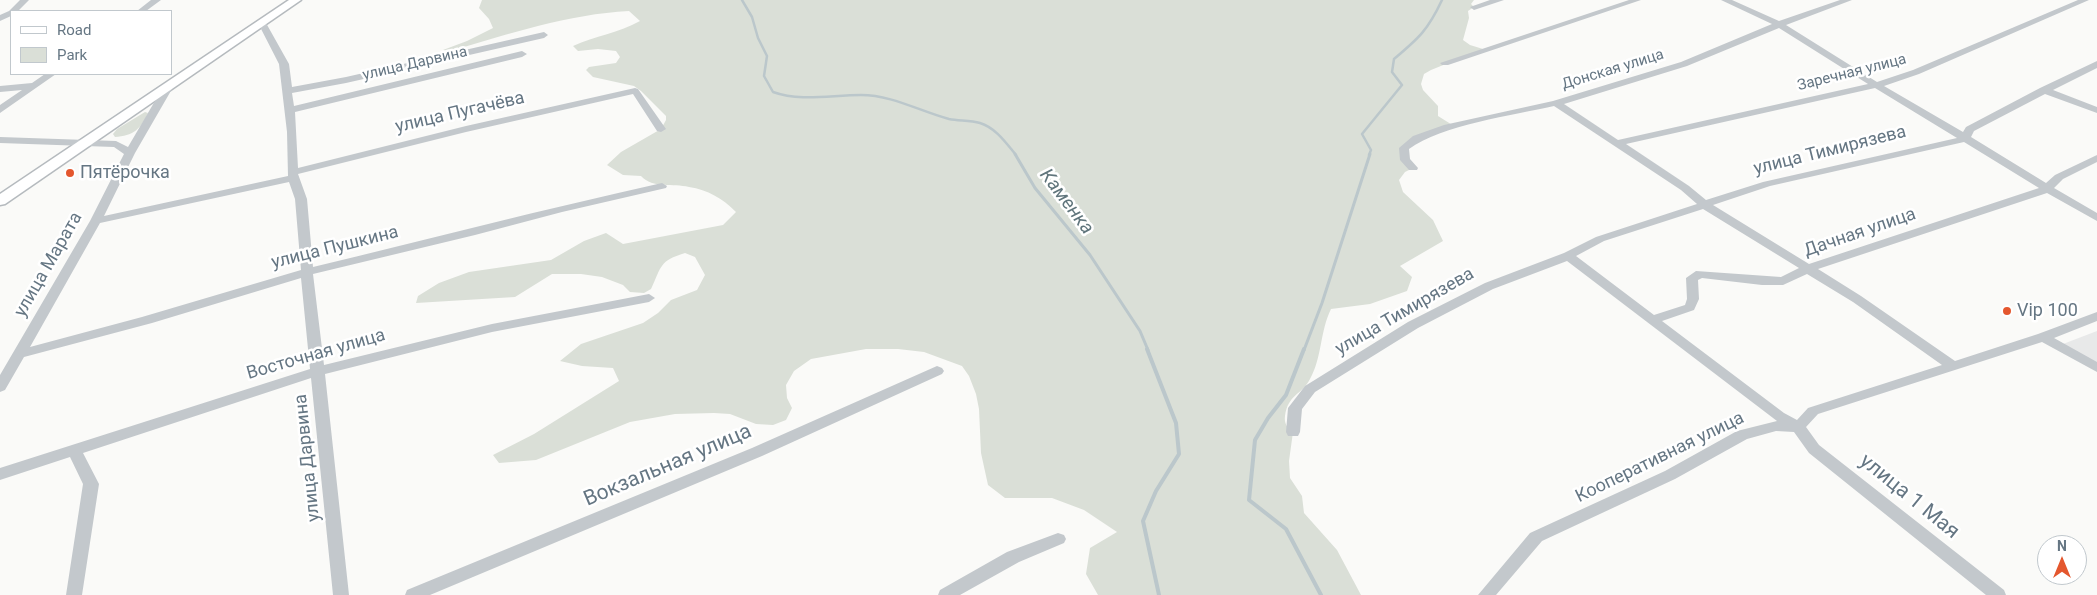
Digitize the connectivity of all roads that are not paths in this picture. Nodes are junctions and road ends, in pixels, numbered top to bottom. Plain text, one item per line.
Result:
1 (25, 0) edge
2 (157, 0) edge
3 (296, 0) edge
4 (1500, 0) edge
5 (1637, 0) edge
6 (1725, 0) edge
7 (1848, 0) edge
8 (2085, 0) edge
9 (2090, 0) edge
10 (2097, 2) edge
11 (1474, 7) dead end
12 (14, 10) edge
13 (142, 10) edge
14 (262, 23) junction
15 (1779, 24) junction
16 (544, 35) dead end
17 (522, 54) dead end
18 (1445, 62) dead end
19 (2097, 64) edge
20 (49, 75) edge
21 (1876, 85) junction
22 (33, 86) junction
23 (0, 89) edge
24 (167, 89) junction
25 (2043, 90) junction
26 (287, 91) junction
27 (1556, 104) junction
28 (0, 110) edge
29 (289, 110) junction
30 (2097, 110) edge
31 (661, 129) dead end
32 (0, 140) edge
33 (1965, 140) junction
34 (87, 142) junction
35 (1617, 143) junction
36 (130, 154) junction
37 (2097, 158) edge
38 (1413, 168) dead end
39 (293, 175) junction
40 (662, 186) dead end
41 (2047, 189) junction
42 (0, 201) edge
43 (1705, 205) junction
44 (2097, 218) edge
45 (96, 221) junction
46 (1568, 256) junction
47 (1807, 269) junction
48 (307, 272) junction
49 (648, 298) dead end
50 (2097, 316) edge
51 (1651, 320) junction
52 (2043, 337) junction
53 (20, 354) junction
54 (1952, 365) junction
55 (2097, 368) edge
56 (937, 371) dead end
57 (318, 372) junction
58 (0, 387) edge
59 (1798, 427) junction
60 (1293, 432) dead end
61 (74, 450) junction
62 (0, 474) edge
63 (1058, 539) dead end
64 (74, 595) edge
65 (341, 595) edge
66 (414, 595) edge
67 (946, 595) edge
68 (1486, 595) edge
69 (1998, 595) edge

1 - 12 street
2 - 13 street
3 - 14 main road
4 - 11 street
5 - 18 street
6 - 15 street, улица Тимирязева
7 - 15 street, Донская улица
8 - 21 street, Заречная улица
9 - 10 street
14 - 24 main road
14 - 26 street, улица Дарвина
15 - 21 street, улица Тимирязева
15 - 27 street, Донская улица
16 - 26 street, улица Дарвина
17 - 29 street, улица Дарвина
19 - 25 street
20 - 22 street
21 - 33 street, улица Тимирязева
21 - 35 street, Заречная улица
22 - 23 street
22 - 28 street
24 - 34 main road
24 - 36 street, улица Марата
25 - 30 street
25 - 33 street
26 - 29 street, улица Дарвина
27 - 35 street
27 - 38 street, Донская улица
29 - 39 street, улица Дарвина
31 - 39 street, улица Пугачёва
32 - 34 street
33 - 41 street, улица Тимирязева
33 - 43 street, улица Тимирязева
34 - 36 street
34 - 42 main road
35 - 43 street
36 - 45 street, улица Марата
37 - 41 street, Дачная улица
39 - 45 street, улица Пугачёва
39 - 48 street, улица Дарвина
40 - 48 street, улица Пушкина
41 - 44 street, улица Тимирязева
41 - 47 street, Дачная улица
43 - 46 street, улица Тимирязева
43 - 47 street
45 - 53 street, улица Марата
46 - 51 street
46 - 60 street, улица Тимирязева
47 - 51 street, Дачная улица
47 - 54 street
48 - 53 street, улица Пушкина
48 - 57 street, улица Дарвина
49 - 57 street, Восточная улица
50 - 52 street
51 - 59 street
52 - 54 street
52 - 55 street
53 - 58 street, улица Марата
54 - 59 street
56 - 66 street, Вокзальная улица
57 - 61 street, Восточная улица
57 - 65 street, улица Дарвина
59 - 68 street, Кооперативная улица
59 - 69 street, улица 1 Мая
61 - 62 street, Восточная улица
61 - 64 street
63 - 67 street

